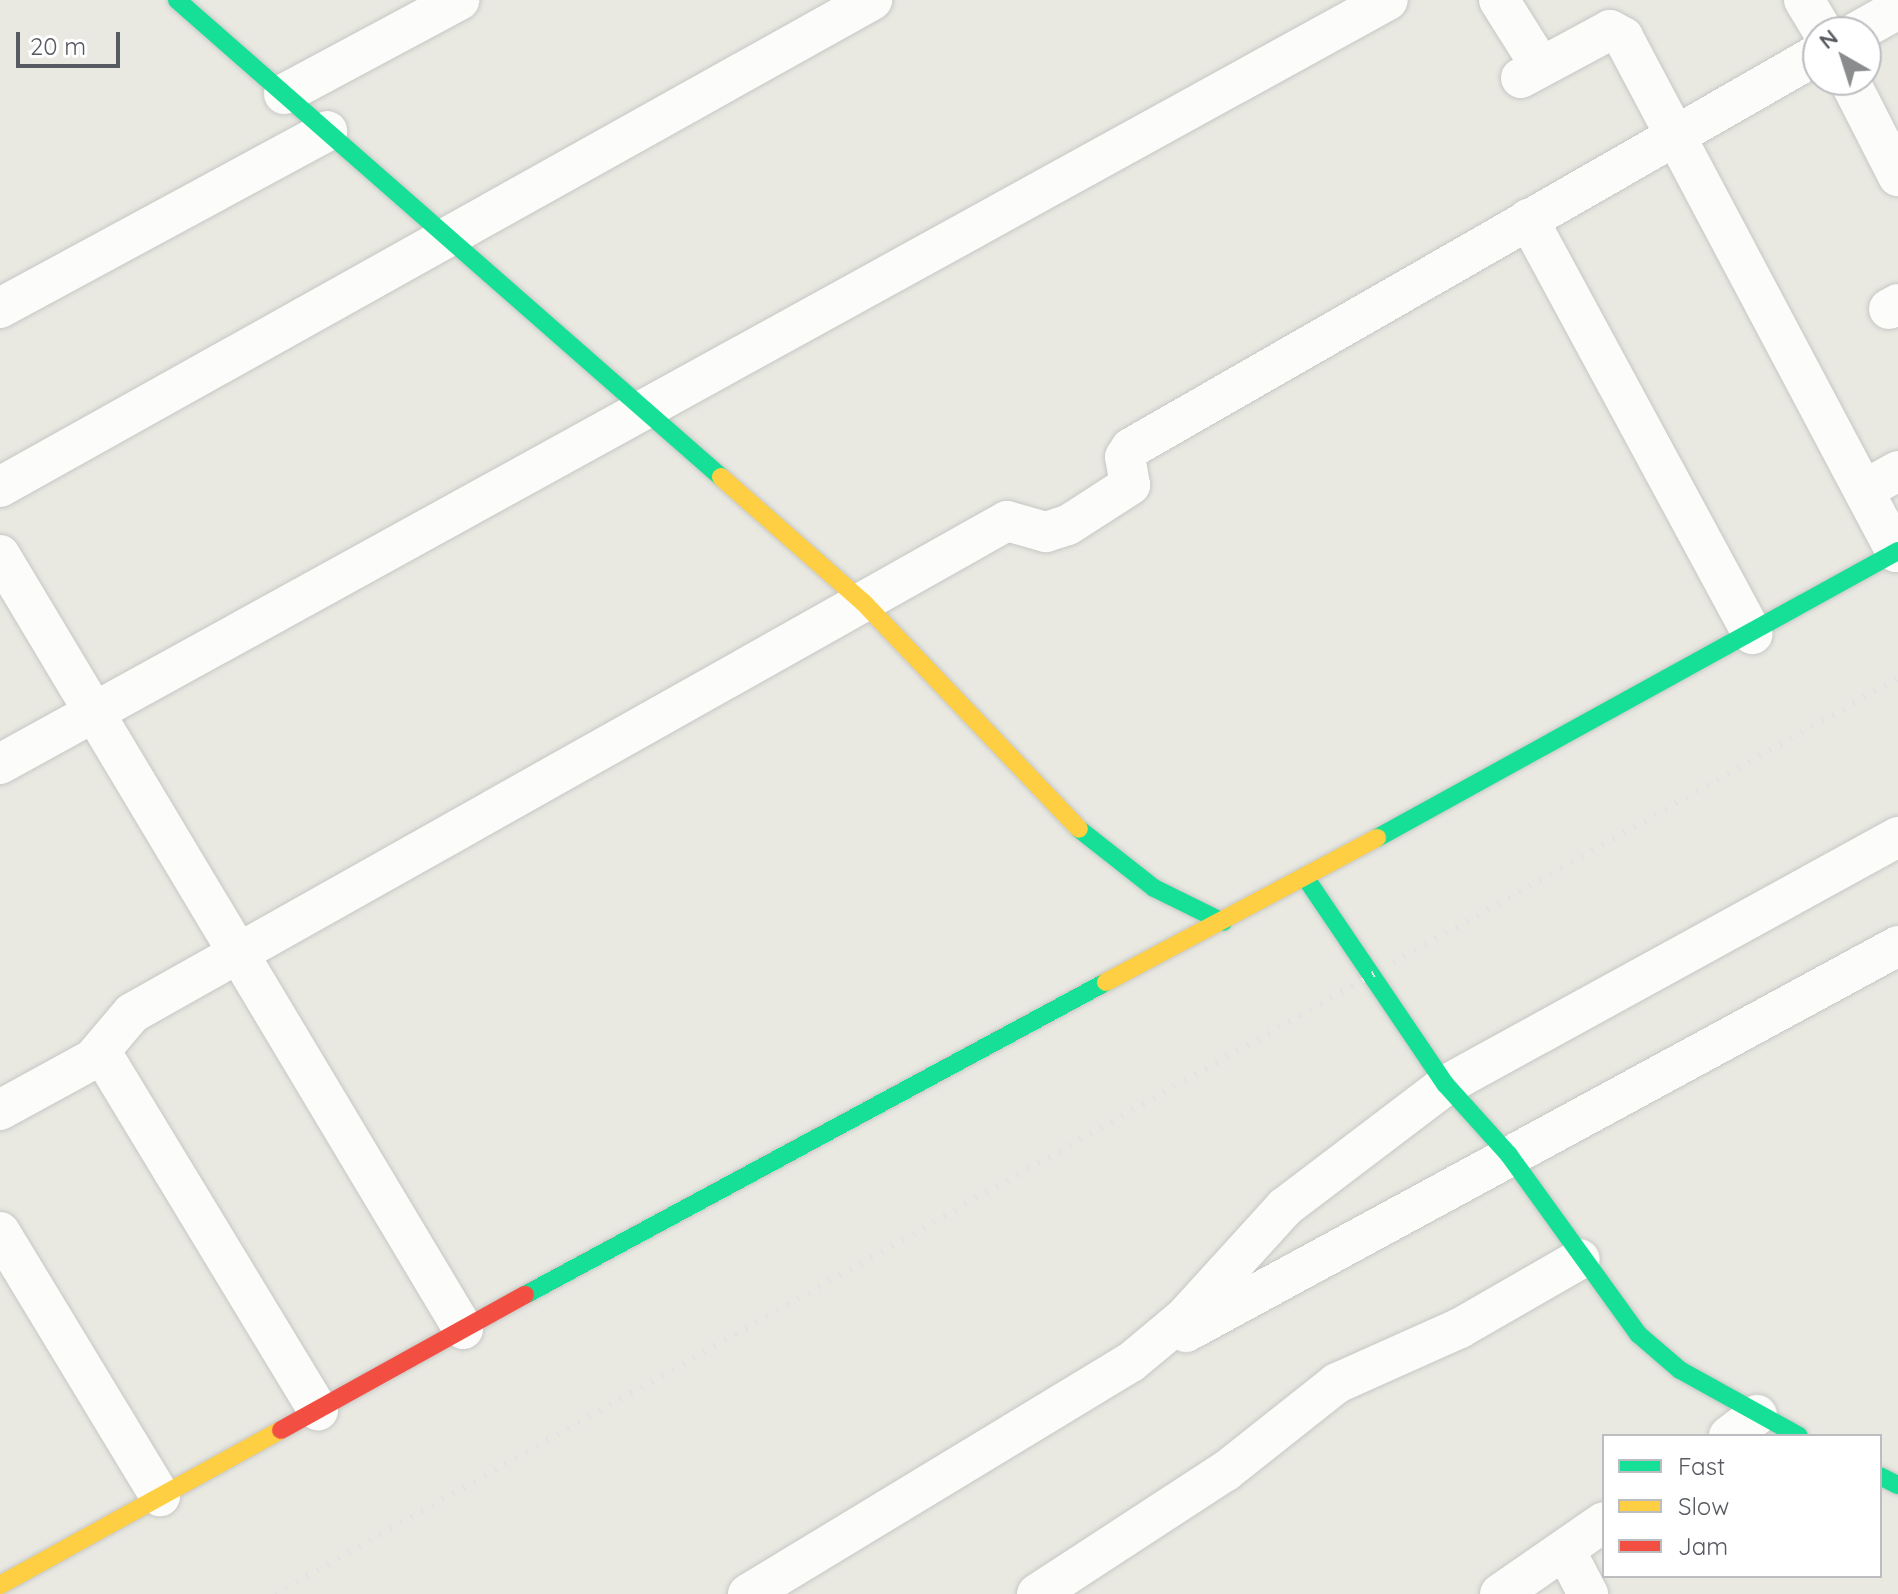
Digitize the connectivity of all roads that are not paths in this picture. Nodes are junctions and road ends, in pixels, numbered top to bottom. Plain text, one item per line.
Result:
1 (459, 0) edge
2 (872, 0) edge
3 (1388, 0) edge
4 (1499, 0) edge
5 (180, 1) edge
6 (1802, 63) edge
7 (284, 94) junction
8 (1858, 96) edge
9 (327, 131) junction
10 (1679, 133) junction
11 (1895, 164) edge
12 (1528, 219) junction
13 (445, 235) junction
14 (0, 308) edge
15 (648, 413) junction
16 (1881, 481) edge
17 (0, 487) edge
18 (1897, 552) edge
19 (0, 555) edge
20 (863, 602) junction
21 (1752, 634) junction
22 (94, 709) junction
23 (0, 764) edge
24 (1898, 837) edge
25 (1305, 877) junction
26 (1223, 922) junction
27 (1898, 946) edge
28 (241, 951) junction
29 (101, 1052) junction
30 (1446, 1085) junction
31 (0, 1110) edge
32 (1509, 1155) junction
33 (0, 1232) edge
34 (1580, 1259) junction
35 (463, 1329) junction
36 (1130, 1363) junction
37 (318, 1410) junction
38 (1743, 1426) edge
39 (1788, 1434) edge
40 (160, 1496) junction
41 (1602, 1523) edge
42 (1565, 1550) junction
43 (0, 1585) edge
44 (748, 1594) edge
45 (1037, 1594) edge
46 (1500, 1594) edge
47 (1588, 1594) edge

1 - 7 street
2 - 13 street
3 - 15 street
4 - 10 street
5 - 7 street
6 - 10 street
7 - 9 street
8 - 11 street
9 - 13 street
9 - 14 street
10 - 12 street
10 - 16 street
12 - 20 street
12 - 21 street
13 - 15 street
13 - 17 street
15 - 20 street
15 - 22 street
16 - 18 street
18 - 21 street
19 - 22 street
20 - 26 street
20 - 28 street
21 - 25 street
22 - 23 street
22 - 28 street
24 - 30 street
25 - 26 street
25 - 30 street
26 - 35 street
27 - 32 street
28 - 29 street
28 - 35 street
29 - 31 street
29 - 37 street
30 - 32 street
30 - 36 street
32 - 34 street
32 - 36 street
33 - 40 street
34 - 38 street
34 - 45 street
35 - 37 street
36 - 44 street
37 - 40 street
38 - 39 street
40 - 43 street
41 - 42 street
42 - 46 street
42 - 47 street

